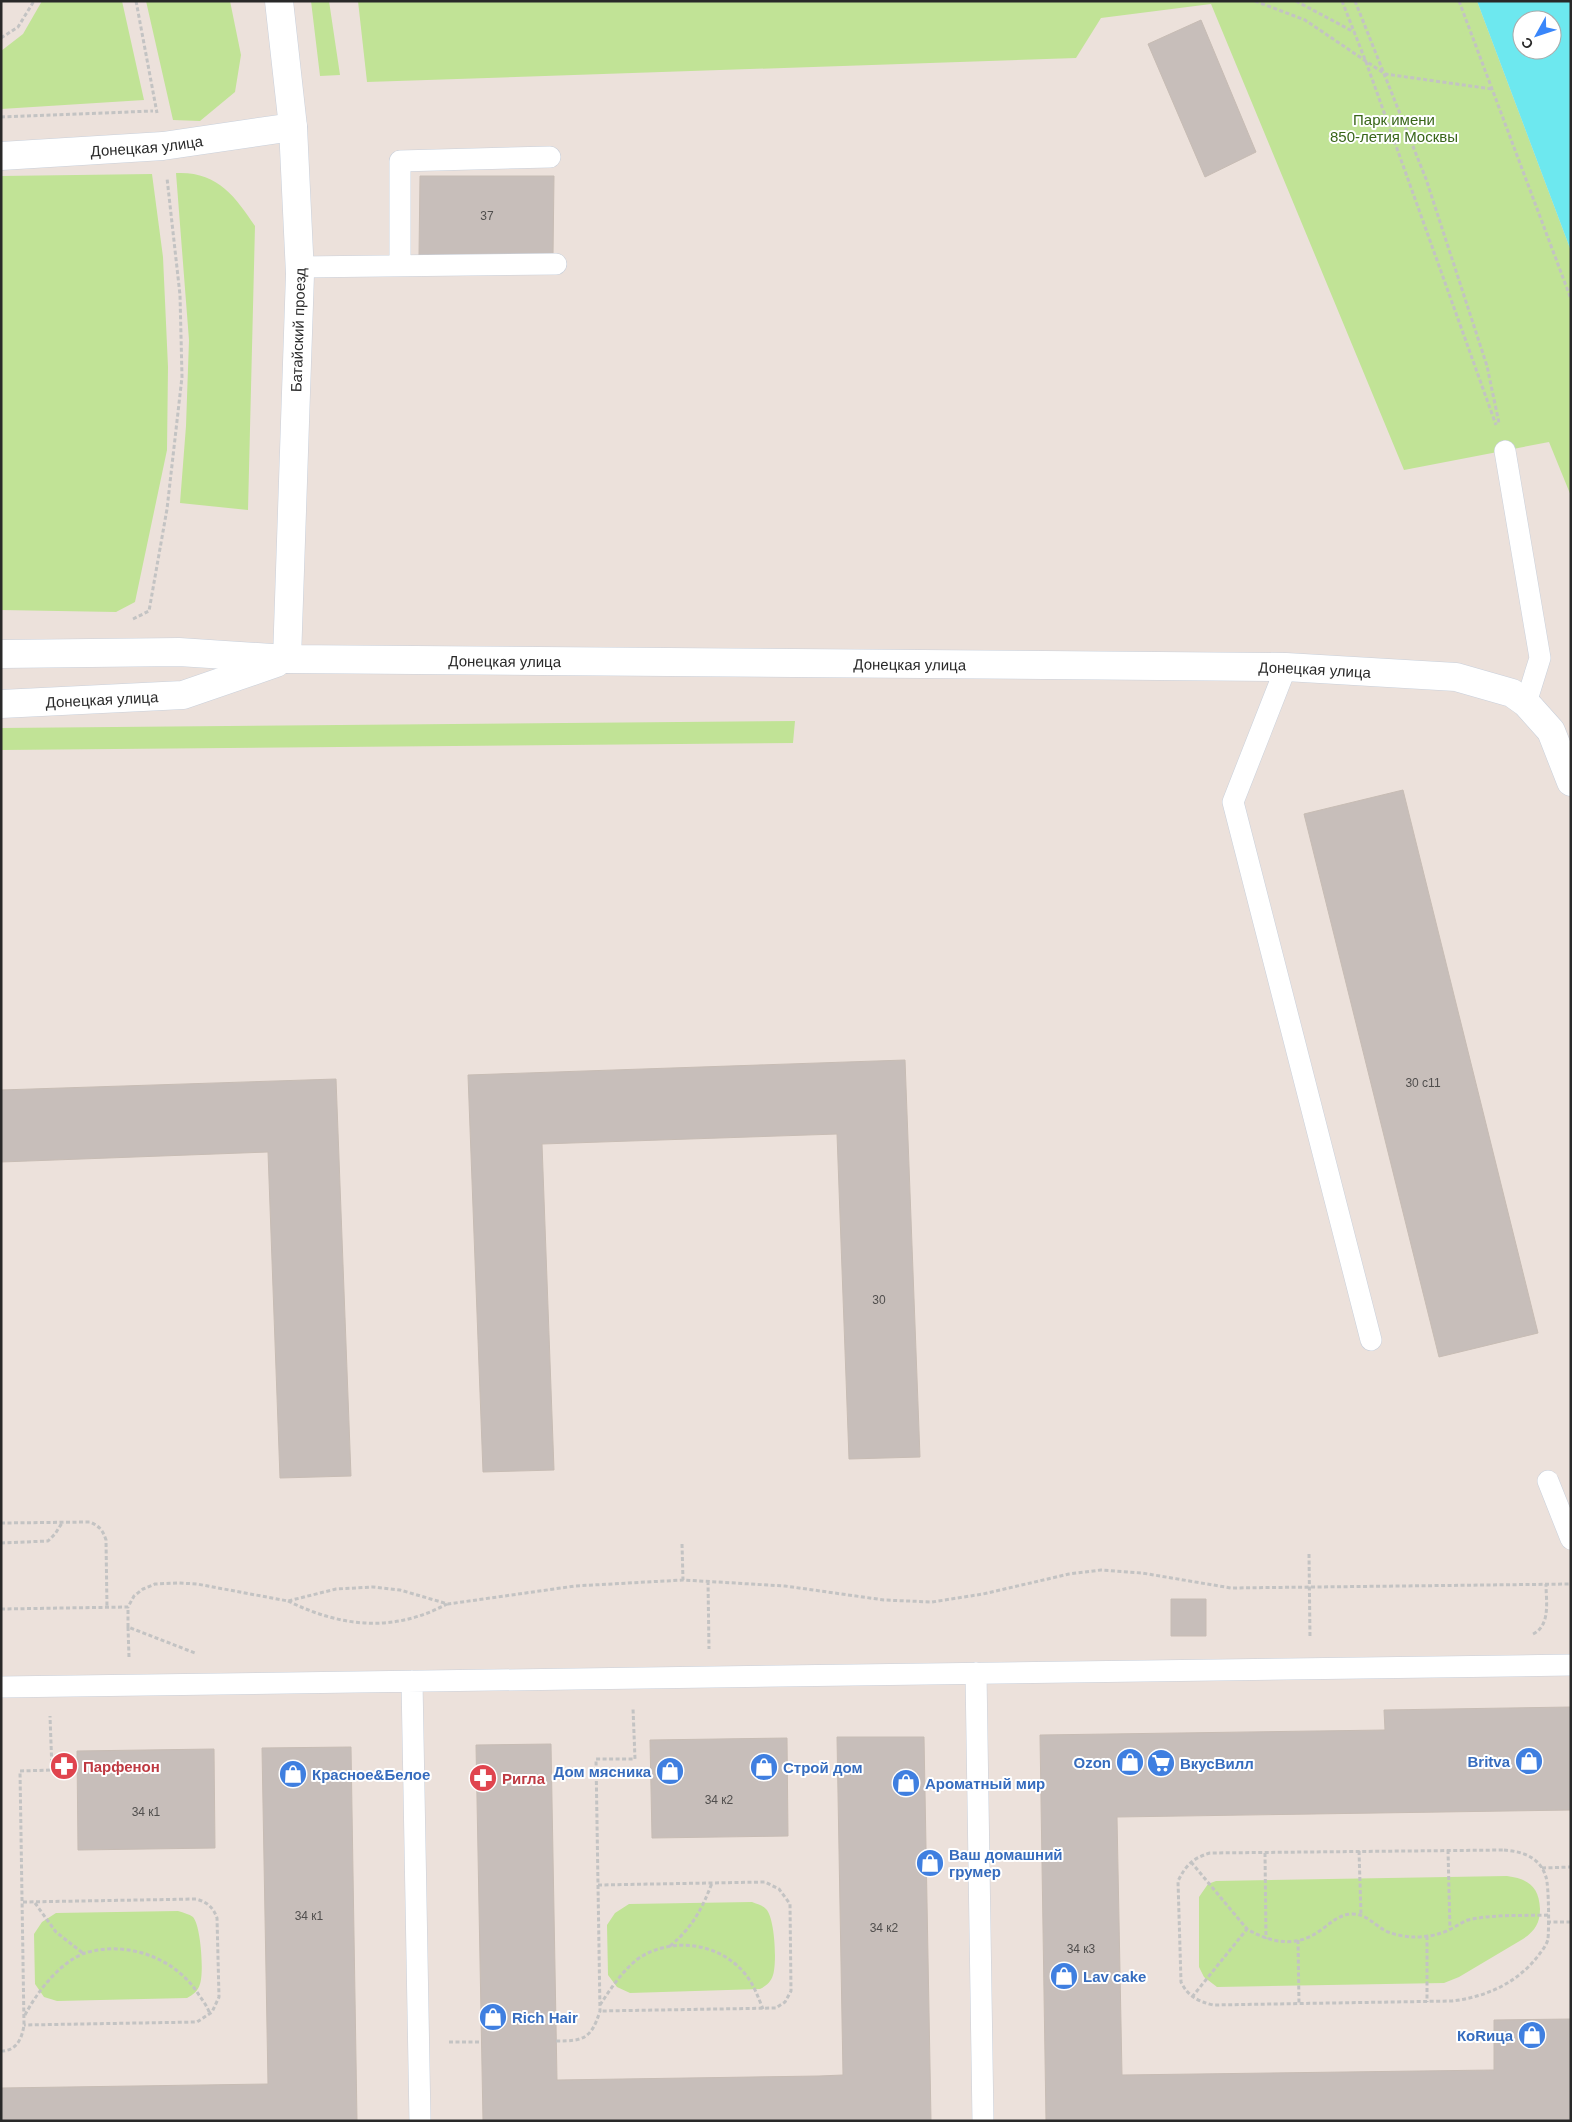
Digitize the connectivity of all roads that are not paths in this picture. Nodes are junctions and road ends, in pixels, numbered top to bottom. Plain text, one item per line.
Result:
1 (279, 1) edge
2 (293, 127) junction
3 (1, 156) edge
4 (550, 157) dead end
5 (556, 264) dead end
6 (400, 266) junction
7 (300, 268) junction
8 (1505, 451) road end
9 (1, 654) edge
10 (287, 659) junction
11 (1286, 667) junction
12 (1526, 703) junction
13 (1, 704) edge
14 (1571, 782) edge
15 (1371, 1340) dead end
16 (1548, 1481) dead end
17 (1571, 1539) edge
18 (1571, 1665) edge
19 (976, 1673) junction
20 (412, 1681) junction
21 (1, 1687) edge
22 (420, 2121) edge
23 (983, 2121) edge

1 - 2 main road, Батайский проезд
2 - 3 main road, Донецкая улица
2 - 7 main road, Батайский проезд
4 - 6 lane
5 - 6 lane
6 - 7 lane
7 - 10 main road, Батайский проезд
8 - 12 lane
9 - 10 main road, Донецкая улица
10 - 11 main road, Донецкая улица
10 - 13 main road, Донецкая улица
11 - 12 main road, Донецкая улица
11 - 15 lane
12 - 14 main road, Донецкая улица
16 - 17 lane
18 - 19 lane
19 - 20 lane
19 - 23 lane
20 - 21 lane
20 - 22 lane

